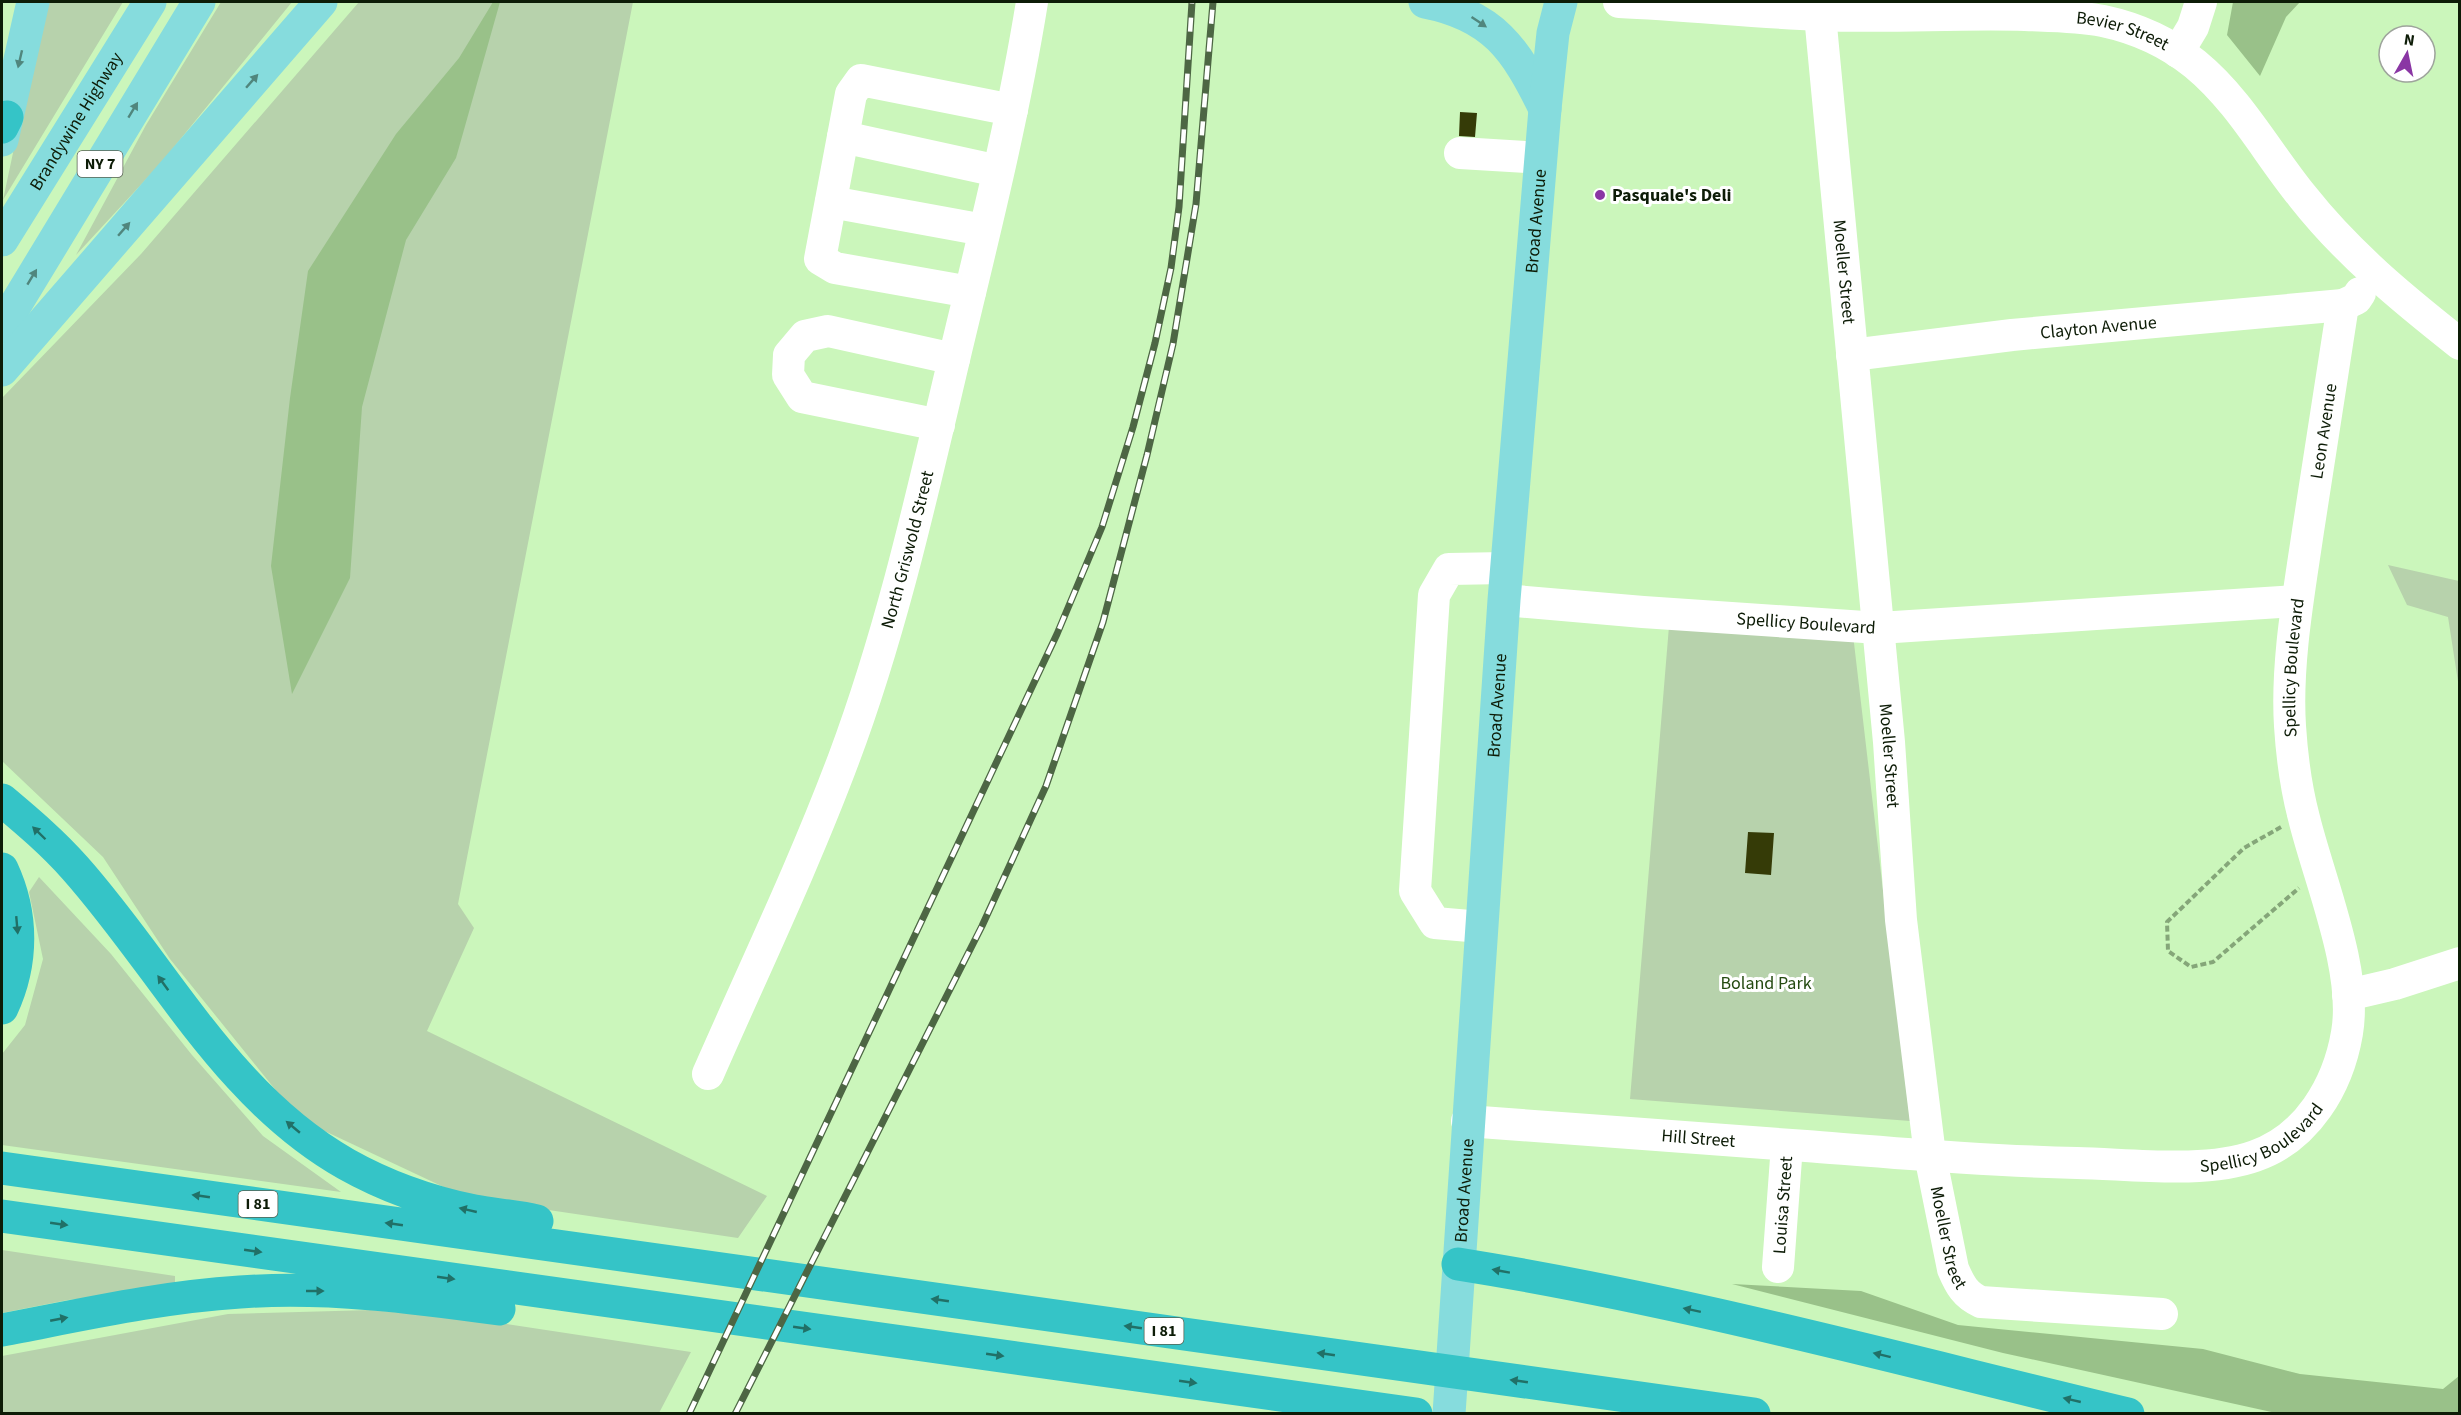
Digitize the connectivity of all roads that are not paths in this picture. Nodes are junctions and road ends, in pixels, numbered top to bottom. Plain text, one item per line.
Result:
1 (33, 2) edge
2 (150, 2) edge
3 (199, 2) edge
4 (321, 2) edge
5 (1032, 2) edge
6 (1425, 2) edge
7 (1561, 2) edge
8 (1619, 2) edge
9 (2201, 2) edge
10 (1821, 15) junction
11 (2178, 52) junction
12 (1545, 109) junction
13 (1012, 110) junction
14 (3, 128) edge
15 (843, 137) junction
16 (1460, 153) dead end
17 (1541, 158) junction
18 (998, 171) junction
19 (831, 202) junction
20 (984, 230) junction
21 (2, 240) edge
22 (2371, 272) junction
23 (970, 292) junction
24 (2343, 304) junction
25 (2, 327) edge
26 (2460, 344) edge
27 (1852, 355) junction
28 (954, 359) junction
29 (2, 370) edge
30 (939, 425) junction
31 (1506, 568) junction
32 (1504, 600) junction
33 (2297, 601) junction
34 (1879, 628) junction
35 (2, 800) edge
36 (2, 869) edge
37 (1481, 927) junction
38 (2460, 963) edge
39 (2348, 995) junction
40 (2, 1008) edge
41 (708, 1074) dead end
42 (1467, 1121) junction
43 (1786, 1145) junction
44 (1930, 1155) junction
45 (2, 1168) edge
46 (2, 1216) edge
47 (520, 1230) junction
48 (1458, 1264) junction
49 (1778, 1267) dead end
50 (485, 1295) junction
51 (2162, 1314) dead end
52 (2, 1330) edge
53 (1416, 1413) edge
54 (1449, 1413) edge
55 (1754, 1413) edge
56 (2128, 1413) edge

1 -> 14 main road
2 - 21 main road, Brandywine Highway / NY 7
25 -> 3 main road, NY 7
29 -> 4 main road
5 - 13 street, North Griswold Street
6 -> 12 main road
7 - 12 main road, Broad Avenue
8 - 10 street, Bevier Street
9 - 11 street
10 - 11 street, Bevier Street
10 - 27 street, Moeller Street
11 - 22 street, Bevier Street
12 - 17 main road, Broad Avenue
13 - 15 street
13 - 18 street, North Griswold Street
15 - 18 street
15 - 19 street
16 - 17 street
17 - 31 main road, Broad Avenue
18 - 20 street, North Griswold Street
19 - 20 street
19 - 23 street
20 - 23 street, North Griswold Street
22 - 24 street
22 - 26 street, Bevier Street
23 - 28 street, North Griswold Street
24 - 27 street, Clayton Avenue
24 - 33 street, Leon Avenue
27 - 34 street, Moeller Street
28 - 30 street, North Griswold Street
28 - 30 street
30 - 41 street, North Griswold Street
31 - 32 main road, Broad Avenue
31 - 37 street
32 - 34 street, Spellicy Boulevard
32 - 37 main road, Broad Avenue
33 - 34 street, Spellicy Boulevard
33 - 39 street, Spellicy Boulevard
34 - 44 street, Moeller Street
47 -> 35 highway
36 -> 40 highway
37 - 42 main road, Broad Avenue
38 - 39 street
39 - 44 street, Spellicy Boulevard
42 - 43 street, Hill Street
42 - 48 main road, Broad Avenue
43 - 44 street, Hill Street
43 - 49 street, Louisa Street
44 - 51 street, Moeller Street
47 -> 45 highway, I 81
46 -> 50 highway
55 -> 47 highway, I 81
48 - 54 main road, Broad Avenue
56 -> 48 highway
52 -> 50 highway
50 -> 53 highway

